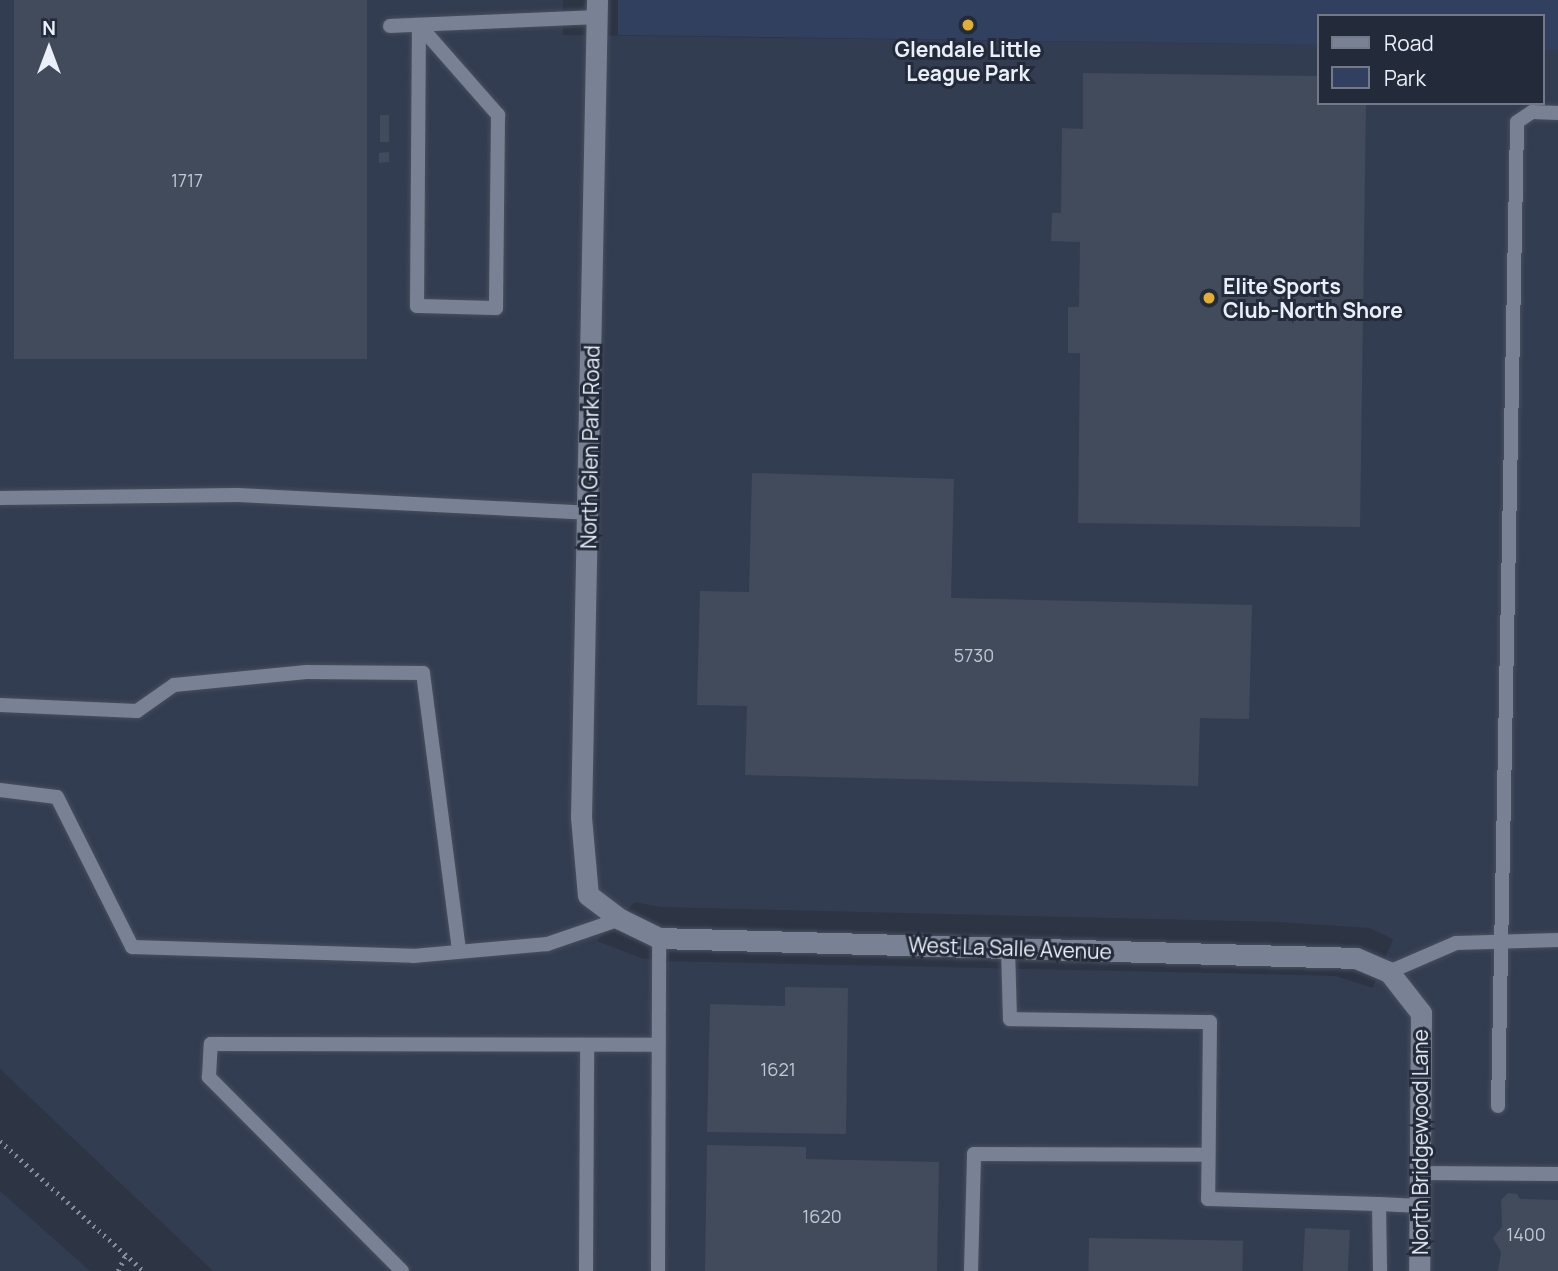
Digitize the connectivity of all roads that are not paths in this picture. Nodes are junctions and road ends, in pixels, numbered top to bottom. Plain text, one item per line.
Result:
1 (597, 9) edge
2 (419, 25) junction
3 (390, 26) dead end
4 (1558, 113) edge
5 (0, 498) edge
6 (589, 513) junction
7 (0, 705) edge
8 (0, 790) edge
9 (588, 895) joint
10 (620, 919) junction
11 (659, 938) junction
12 (1502, 939) junction
13 (1558, 940) edge
14 (1008, 948) junction
15 (459, 951) junction
16 (1389, 972) junction
17 (1421, 1013) joint
18 (587, 1045) junction
19 (658, 1045) junction
20 (1498, 1106) dead end
21 (1208, 1155) junction
22 (1420, 1173) junction
23 (1558, 1174) edge
24 (1379, 1204) junction
25 (1420, 1206) junction
26 (402, 1271) edge
27 (586, 1271) edge
28 (658, 1271) edge
29 (971, 1271) edge
30 (1380, 1271) edge
31 (1419, 1271) edge

1 - 2 lane
1 - 6 street, North Glen Park Road
2 - 2 lane
2 - 3 lane
4 - 12 lane
5 - 6 lane
6 - 9 street, North Glen Park Road
7 - 15 lane
8 - 15 lane
9 - 10 street, West La Salle Avenue
10 - 11 street, West La Salle Avenue
10 - 15 lane
11 - 14 street, West La Salle Avenue
11 - 19 lane
12 - 13 lane
12 - 16 lane
12 - 20 lane
14 - 16 street, West La Salle Avenue
14 - 21 lane
16 - 17 street, West La Salle Avenue
17 - 22 street, North Bridgewood Lane
18 - 19 lane
18 - 26 lane
18 - 27 lane
19 - 28 lane
21 - 24 lane
21 - 29 lane
22 - 23 lane
22 - 25 street, North Bridgewood Lane
24 - 25 lane
24 - 30 lane
25 - 31 street, North Bridgewood Lane

